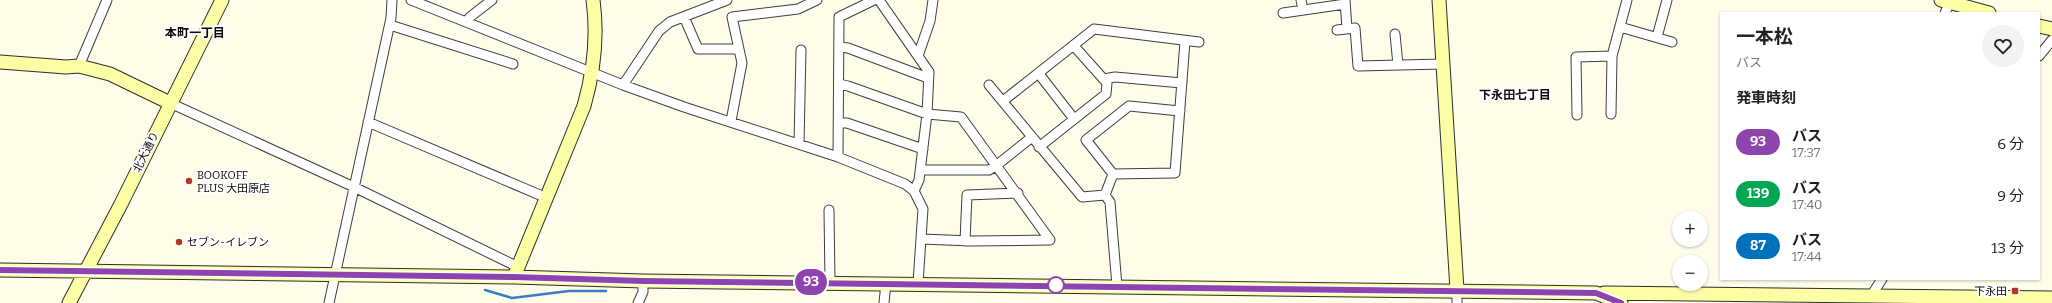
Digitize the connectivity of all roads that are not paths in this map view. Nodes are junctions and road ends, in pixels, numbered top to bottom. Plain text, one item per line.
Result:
1 (107, 0) edge
2 (222, 0) edge
3 (392, 0) edge
4 (411, 0) edge
5 (492, 0) edge
6 (593, 0) edge
7 (727, 0) edge
8 (817, 0) edge
9 (874, 0) edge
10 (879, 0) edge
11 (933, 0) edge
12 (1302, 0) edge
13 (1439, 0) edge
14 (1627, 0) edge
15 (1667, 0) edge
16 (1345, 2) edge
17 (1945, 5) edge
18 (1303, 10) junction
19 (1984, 12) edge
20 (1283, 13) dead end
21 (684, 17) junction
22 (732, 17) junction
23 (466, 22) junction
24 (390, 25) junction
25 (2040, 26) edge
26 (1620, 27) junction
27 (2052, 29) edge
28 (1395, 34) dead end
29 (1657, 37) junction
30 (2052, 40) edge
31 (1185, 41) junction
32 (1199, 42) dead end
33 (1672, 42) dead end
34 (1074, 46) junction
35 (840, 47) junction
36 (739, 49) junction
37 (801, 50) dead end
38 (2040, 55) edge
39 (918, 56) junction
40 (1612, 56) junction
41 (0, 62) edge
42 (513, 64) dead end
43 (1443, 64) junction
44 (1398, 65) junction
45 (78, 66) junction
46 (592, 72) junction
47 (1039, 74) junction
48 (928, 78) junction
49 (1104, 79) junction
50 (839, 84) junction
51 (1182, 84) junction
52 (623, 85) junction
53 (989, 85) dead end
54 (1003, 101) junction
55 (170, 103) junction
56 (1180, 111) junction
57 (927, 114) junction
58 (1611, 114) dead end
59 (1576, 115) dead end
60 (1074, 119) junction
61 (368, 122) junction
62 (731, 122) junction
63 (839, 123) junction
64 (1032, 137) junction
65 (799, 144) junction
66 (1039, 147) junction
67 (923, 149) junction
68 (838, 158) junction
69 (997, 165) junction
70 (921, 170) junction
71 (1113, 174) junction
72 (354, 187) junction
73 (914, 192) junction
74 (1018, 193) junction
75 (1105, 195) junction
76 (546, 198) junction
77 (829, 210) dead end
78 (920, 239) junction
79 (965, 241) junction
80 (0, 270) edge
81 (85, 272) junction
82 (516, 272) junction
83 (335, 275) junction
84 (1881, 280) edge
85 (643, 281) junction
86 (830, 282) junction
87 (886, 283) junction
88 (918, 283) junction
89 (1117, 286) junction
90 (1596, 293) junction
91 (1870, 296) junction
92 (1457, 297) edge
93 (2052, 298) edge
94 (1932, 299) edge
95 (69, 303) edge
96 (329, 303) edge
97 (638, 303) edge
98 (884, 303) edge
99 (1621, 303) edge

1 - 45 street
2 - 55 street, 北大通り
3 - 24 street
4 - 23 street
5 - 23 street
6 - 46 street
7 - 21 street
7 - 22 street
8 - 22 street
9 - 35 street
10 - 39 street
11 - 39 street
12 - 18 street
13 - 43 street
14 - 26 street
15 - 29 street
16 - 18 street
16 - 44 street
17 - 19 street
18 - 20 street
21 - 36 street
21 - 52 street
22 - 36 street
23 - 46 street
24 - 42 street
24 - 61 street
25 - 27 street
26 - 29 street
26 - 40 street
28 - 44 street
29 - 33 street
30 - 38 street
31 - 32 street
31 - 34 street
31 - 51 street
34 - 47 street
34 - 49 street
35 - 48 street
35 - 50 street
36 - 62 street
37 - 65 street
39 - 48 street
40 - 58 street
40 - 59 street
41 - 45 street
43 - 44 street
43 - 92 street
45 - 55 street
46 - 52 street
46 - 76 street
47 - 54 street
47 - 60 street
48 - 57 street
49 - 51 street
49 - 60 street
50 - 57 street
50 - 63 street
51 - 56 street
52 - 62 street
53 - 54 street
54 - 64 street
55 - 72 street
55 - 81 street, 北大通り
56 - 71 street
56 - 71 street
57 - 67 street
57 - 69 street
60 - 66 street
61 - 72 street
61 - 76 street
62 - 65 street
63 - 67 street
63 - 68 street
64 - 66 street
64 - 69 street
65 - 68 street
66 - 75 street
67 - 70 street
68 - 73 street
69 - 70 street
69 - 74 street
70 - 73 street
71 - 75 street
72 - 82 street
72 - 83 street
73 - 78 street
74 - 79 street
74 - 79 street
75 - 89 street
76 - 82 street
77 - 86 street
78 - 79 street
78 - 88 street
80 - 81 street
81 - 83 street
81 - 95 street, 北大通り
82 - 83 street
82 - 85 street
83 - 96 street
84 - 91 street
85 - 86 street
85 - 97 street
86 - 87 street
87 - 88 street
87 - 98 street
88 - 89 street
89 - 92 street
90 - 91 street
90 - 92 street
90 - 99 street
91 - 94 street
93 - 94 street

